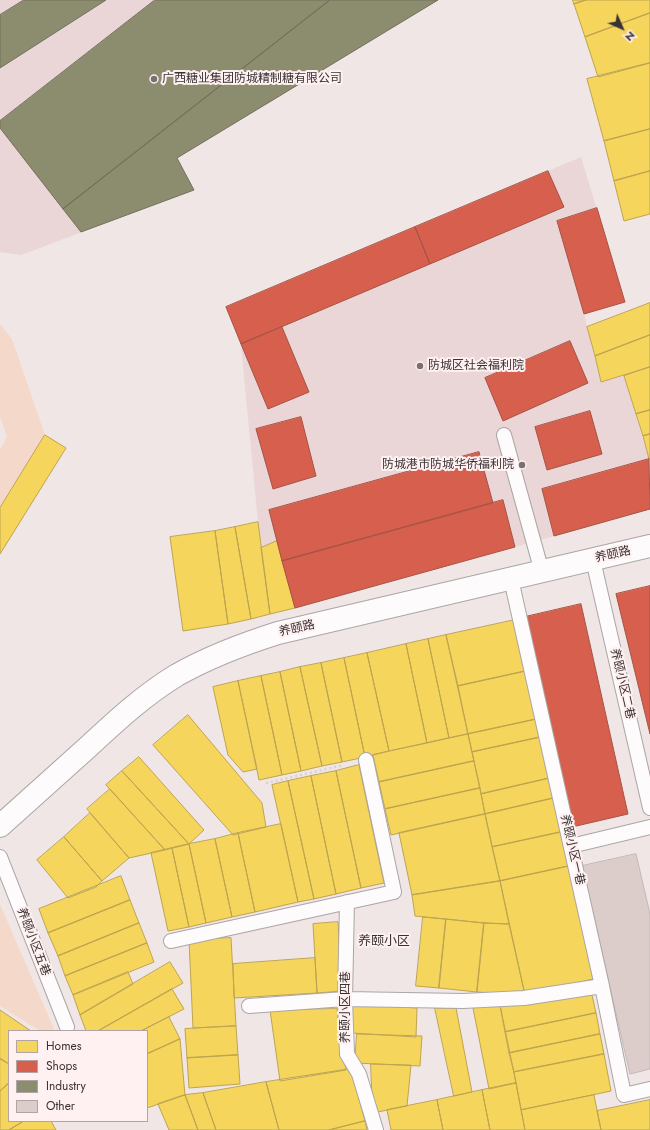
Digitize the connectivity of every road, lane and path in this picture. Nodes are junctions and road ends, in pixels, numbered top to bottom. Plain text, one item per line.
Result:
1 (504, 435) dead end
2 (650, 546) edge
3 (593, 560) junction
4 (542, 572) junction
5 (511, 579) junction
6 (366, 760) joint
7 (266, 782) dead end
8 (650, 808) edge
9 (0, 826) edge
10 (650, 827) edge
11 (571, 846) junction
12 (0, 857) edge
13 (347, 902) junction
14 (171, 941) dead end
15 (602, 986) junction
16 (346, 999) junction
17 (249, 1006) dead end
18 (66, 1027) dead end
19 (650, 1089) edge
20 (376, 1130) edge

1 - 4 lane
2 - 3 street, 养颐路
3 - 4 street, 养颐路
3 - 8 lane, 养颐小区二巷
4 - 5 street, 养颐路
5 - 9 street, 养颐路
5 - 11 lane, 养颐小区一巷
6 - 7 path
6 - 13 lane
10 - 11 lane
11 - 15 lane, 养颐小区一巷
12 - 18 lane, 养颐小区五巷
13 - 14 lane
13 - 16 lane, 养颐小区四巷
15 - 16 lane
15 - 19 lane, 养颐小区一巷
16 - 17 lane
16 - 20 lane, 养颐小区四巷

